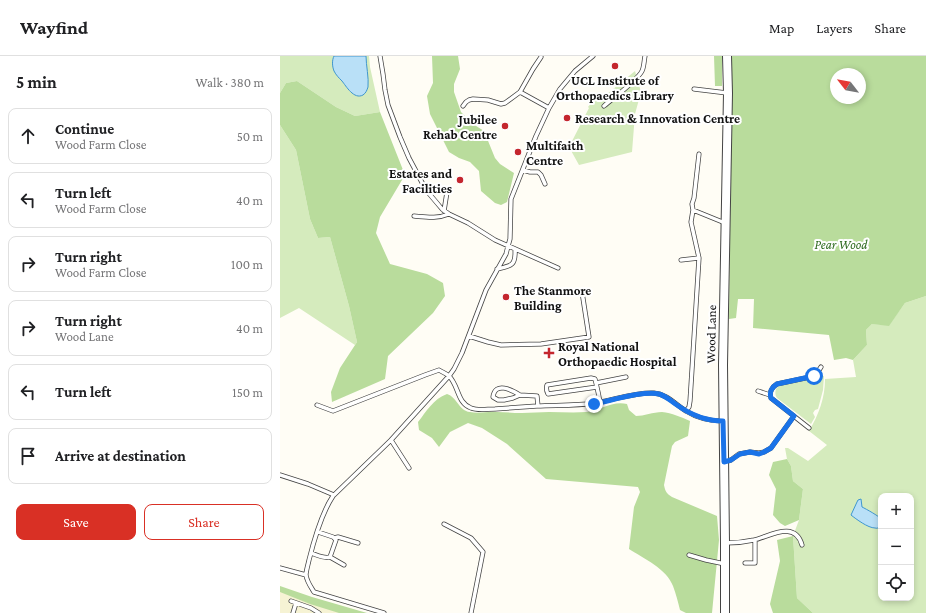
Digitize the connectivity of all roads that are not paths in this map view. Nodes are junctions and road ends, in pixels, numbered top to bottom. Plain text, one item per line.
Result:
1 (380, 56) edge
2 (541, 56) edge
3 (593, 56) edge
4 (645, 56) edge
5 (727, 56) edge
6 (694, 89) dead end
7 (520, 92) junction
8 (728, 93) junction
9 (463, 106) dead end
10 (604, 106) dead end
11 (549, 108) junction
12 (699, 154) dead end
13 (523, 170) junction
14 (545, 184) dead end
15 (447, 192) dead end
16 (693, 210) junction
17 (444, 211) junction
18 (449, 214) junction
19 (414, 216) dead end
20 (725, 223) junction
21 (508, 246) junction
22 (515, 250) junction
23 (699, 258) junction
24 (682, 260) dead end
25 (558, 268) dead end
26 (497, 269) junction
27 (582, 292) dead end
28 (469, 336) junction
29 (821, 367) dead end
30 (449, 376) junction
31 (626, 377) dead end
32 (596, 383) junction
33 (758, 391) dead end
34 (520, 395) junction
35 (770, 395) junction
36 (600, 402) junction
37 (317, 405) dead end
38 (538, 406) junction
39 (686, 411) junction
40 (794, 416) junction
41 (723, 421) junction
42 (809, 428) dead end
43 (391, 440) junction
44 (724, 462) junction
45 (409, 468) dead end
46 (280, 475) edge
47 (334, 495) junction
48 (444, 524) dead end
49 (318, 532) junction
50 (334, 538) junction
51 (755, 540) junction
52 (358, 543) dead end
53 (725, 543) junction
54 (802, 545) dead end
55 (311, 553) junction
56 (689, 555) dead end
57 (330, 557) junction
58 (745, 563) dead end
59 (344, 564) dead end
60 (725, 564) junction
61 (280, 568) edge
62 (306, 575) junction
63 (291, 601) dead end
64 (296, 603) junction
65 (293, 613) edge
66 (319, 613) edge
67 (384, 613) edge
68 (471, 613) edge
69 (725, 613) edge

1 - 17 lane
2 - 7 lane
3 - 11 lane
4 - 10 lane
5 - 8 street, Wood Lane
6 - 8 lane
7 - 9 lane
7 - 11 lane
8 - 20 street, Wood Lane
11 - 13 lane
12 - 16 lane
13 - 14 lane
13 - 21 lane
15 - 17 lane
16 - 20 lane
16 - 23 lane
17 - 18 lane
18 - 19 lane
18 - 21 lane
20 - 41 street, Wood Lane
21 - 22 lane
21 - 26 lane
22 - 25 lane
22 - 26 lane
23 - 24 lane
23 - 39 lane
26 - 28 lane
27 - 28 lane
28 - 30 lane
29 - 35 lane
30 - 37 lane
30 - 38 lane
30 - 43 lane
31 - 32 lane
32 - 32 lane
32 - 36 lane
33 - 35 lane
34 - 34 lane
34 - 38 lane
35 - 40 lane
36 - 38 lane
36 - 39 lane
39 - 41 lane
40 - 42 lane
40 - 44 lane
41 - 44 street, Wood Lane
43 - 45 lane
43 - 47 lane
44 - 53 street, Wood Lane
46 - 47 lane
47 - 49 lane
48 - 68 lane
49 - 50 lane
49 - 55 lane
50 - 52 lane
50 - 57 lane
51 - 53 lane
51 - 54 lane
51 - 58 lane
53 - 60 street, Wood Lane
55 - 57 lane
55 - 62 lane
56 - 60 lane
57 - 59 lane
60 - 69 street, Wood Lane
61 - 62 lane
62 - 67 lane
63 - 64 lane
64 - 65 lane
64 - 66 lane

